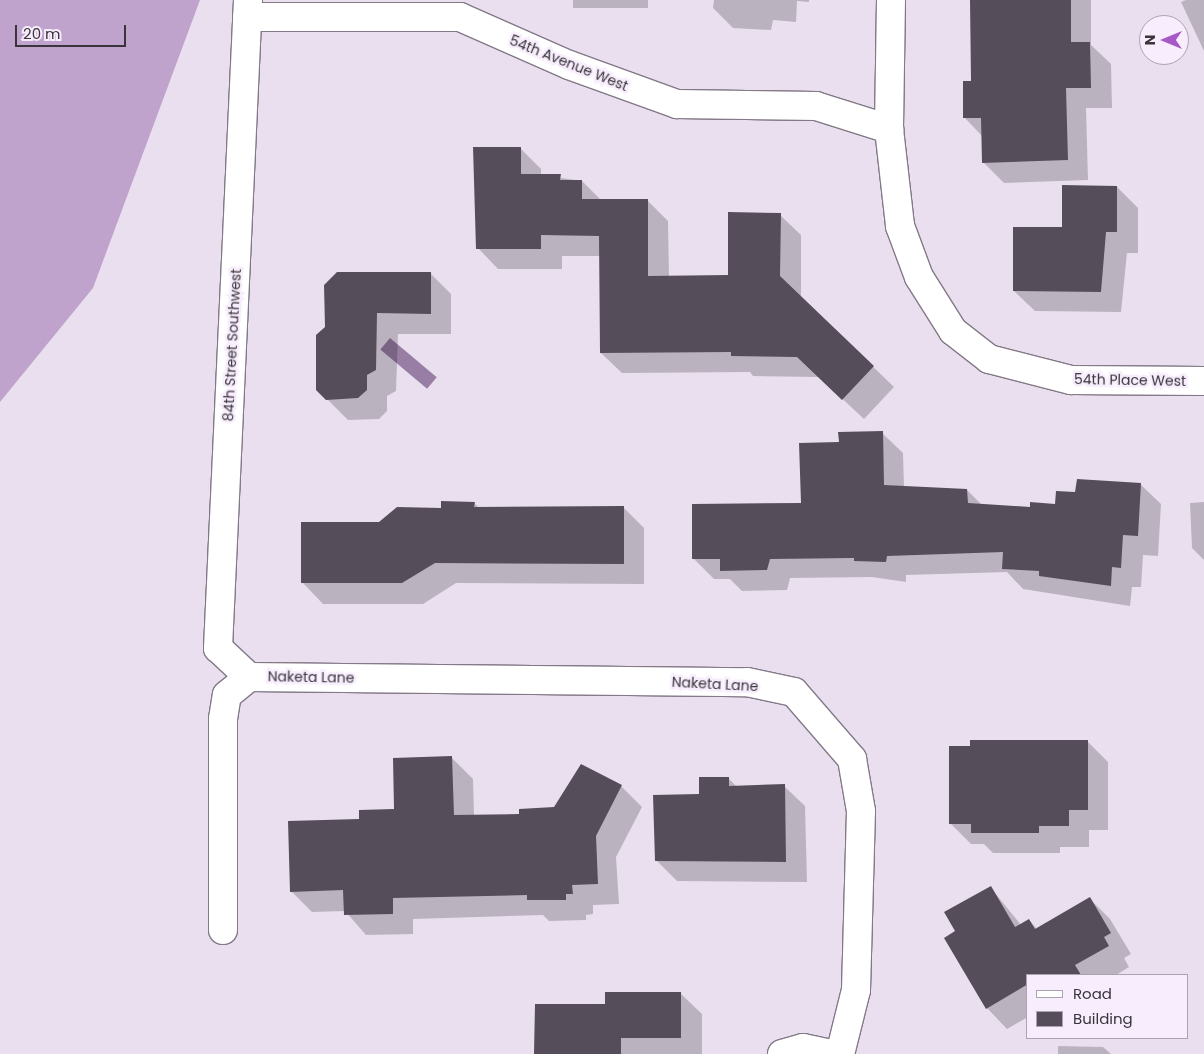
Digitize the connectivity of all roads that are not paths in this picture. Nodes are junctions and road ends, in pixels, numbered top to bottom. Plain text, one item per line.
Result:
1 (891, 0) edge
2 (247, 9) edge
3 (889, 129) junction
4 (1204, 381) edge
5 (249, 677) junction
6 (223, 930) dead end
7 (782, 1054) edge
8 (832, 1054) edge
9 (840, 1054) edge

1 - 3 street, 54th Place West
2 - 3 street, 54th Avenue West
2 - 5 street, 84th Street Southwest
3 - 4 street, 54th Place West
5 - 6 street
5 - 9 street, Naketa Lane
7 - 8 street

